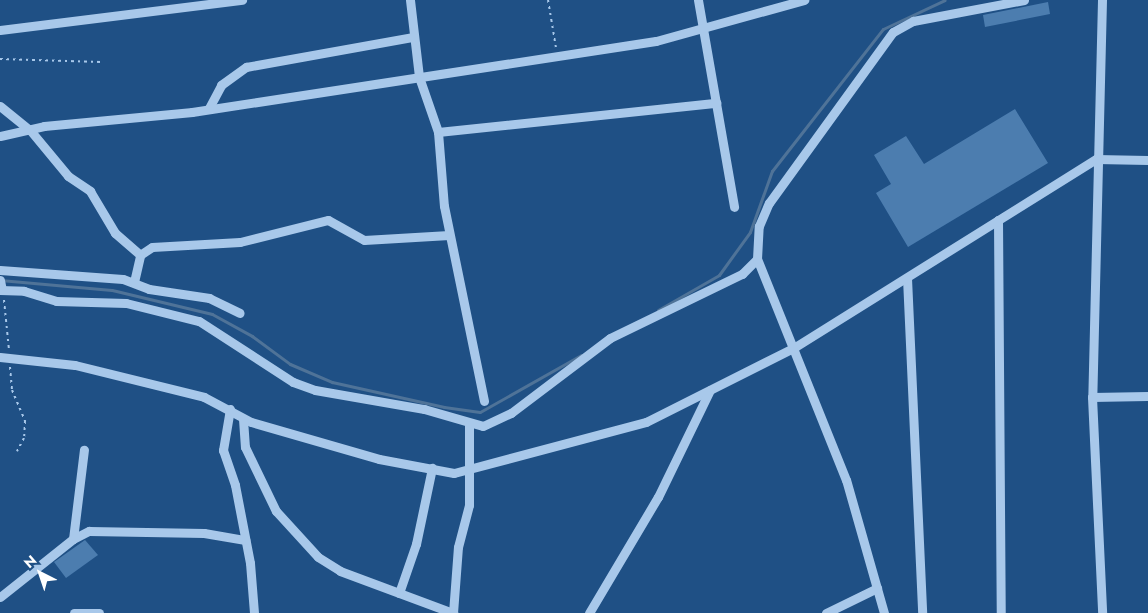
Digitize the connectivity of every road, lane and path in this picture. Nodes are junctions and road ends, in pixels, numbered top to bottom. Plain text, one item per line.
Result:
1 (242, 0) edge
2 (410, 0) edge
3 (548, 0) edge
4 (698, 0) edge
5 (804, 0) edge
6 (1024, 0) edge
7 (1102, 0) edge
8 (704, 29) junction
9 (0, 30) edge
10 (413, 37) junction
11 (556, 55) junction
12 (0, 59) edge
13 (101, 62) dead end
14 (419, 77) junction
15 (716, 103) junction
16 (0, 106) edge
17 (209, 108) junction
18 (30, 130) junction
19 (438, 132) junction
20 (0, 136) edge
21 (1096, 159) junction
22 (1148, 160) edge
23 (734, 207) dead end
24 (998, 220) junction
25 (449, 235) junction
26 (140, 255) junction
27 (757, 259) junction
28 (0, 270) edge
29 (907, 278) junction
30 (0, 280) edge
31 (134, 282) junction
32 (1, 290) edge
33 (240, 313) dead end
34 (795, 346) junction
35 (4, 357) edge
36 (710, 390) junction
37 (1148, 396) edge
38 (1092, 397) junction
39 (484, 401) dead end
40 (230, 409) junction
41 (243, 418) junction
42 (469, 425) junction
43 (84, 450) dead end
44 (16, 452) dead end
45 (468, 466) junction
46 (432, 468) junction
47 (73, 539) junction
48 (245, 540) junction
49 (877, 588) junction
50 (399, 594) junction
51 (0, 597) edge
52 (74, 613) edge
53 (99, 613) edge
54 (254, 613) edge
55 (453, 613) edge
56 (589, 613) edge
57 (826, 613) edge
58 (884, 613) edge
59 (922, 613) edge
60 (1002, 613) edge
61 (1102, 613) edge

1 - 9 street
2 - 10 street
3 - 11 path
4 - 8 street
5 - 8 street
6 - 27 street
7 - 21 street
8 - 11 street
8 - 15 street
10 - 14 street
10 - 17 street
11 - 14 street
12 - 13 path
14 - 17 street
14 - 19 street
15 - 19 street
15 - 23 street
16 - 18 street
17 - 18 street
18 - 20 street
18 - 26 street
19 - 25 street
21 - 22 street
21 - 24 street
21 - 38 street
24 - 29 street
24 - 60 street
25 - 26 street
25 - 39 street
26 - 31 street
27 - 34 street
27 - 42 street
28 - 31 street
29 - 34 street
29 - 59 street
30 - 32 street
31 - 33 street
32 - 35 path
32 - 42 street
34 - 36 street
34 - 49 street
35 - 40 street
35 - 44 path
36 - 45 street
36 - 56 street
37 - 38 street
38 - 61 street
40 - 41 street
40 - 48 street
41 - 46 street
41 - 50 street
42 - 45 street
43 - 47 street
45 - 46 street
45 - 55 street
46 - 50 street
47 - 48 street
47 - 51 street
48 - 54 street
49 - 57 street
49 - 58 street
50 - 55 street
52 - 53 street

